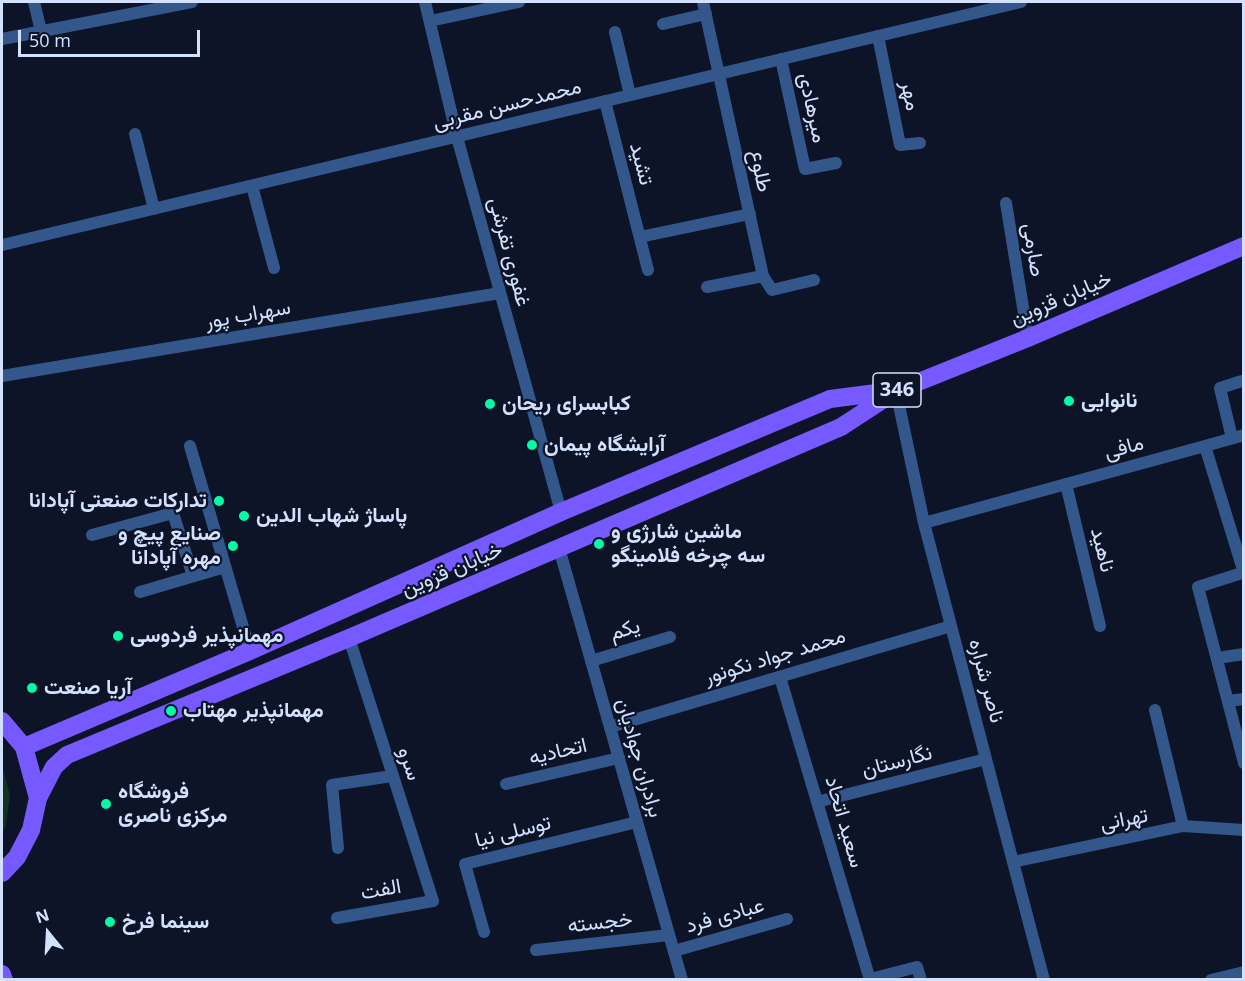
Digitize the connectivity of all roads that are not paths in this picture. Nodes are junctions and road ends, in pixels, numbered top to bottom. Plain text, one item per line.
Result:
1 (34, 2) edge
2 (192, 2) edge
3 (425, 2) edge
4 (519, 2) edge
5 (703, 2) edge
6 (1021, 2) edge
7 (706, 14) junction
8 (430, 21) junction
9 (663, 24) dead end
10 (41, 31) junction
11 (615, 32) dead end
12 (878, 36) junction
13 (2, 39) edge
14 (781, 59) junction
15 (719, 74) junction
16 (630, 95) junction
17 (605, 101) junction
18 (135, 134) dead end
19 (457, 137) junction
20 (920, 143) dead end
21 (836, 163) dead end
22 (252, 186) junction
23 (1006, 203) dead end
24 (154, 209) junction
25 (750, 214) junction
26 (640, 237) junction
27 (2, 245) edge
28 (1244, 246) edge
29 (274, 268) dead end
30 (648, 270) dead end
31 (763, 276) junction
32 (814, 280) dead end
33 (707, 287) dead end
34 (500, 293) junction
35 (1028, 338) junction
36 (2, 376) edge
37 (1242, 381) edge
38 (896, 391) junction
39 (1238, 437) edge
40 (190, 446) dead end
41 (1205, 446) junction
42 (1066, 484) junction
43 (561, 512) junction
44 (924, 523) junction
45 (92, 536) dead end
46 (559, 548) junction
47 (225, 567) junction
48 (1243, 573) edge
49 (194, 576) junction
50 (140, 592) dead end
51 (951, 626) junction
52 (1100, 626) dead end
53 (670, 637) dead end
54 (349, 638) junction
55 (250, 651) junction
56 (1244, 654) edge
57 (1217, 658) junction
58 (591, 661) junction
59 (780, 676) junction
60 (1244, 699) edge
61 (1228, 701) junction
62 (1155, 710) dead end
63 (2, 721) edge
64 (610, 727) junction
65 (24, 747) junction
66 (619, 758) junction
67 (986, 759) junction
68 (1244, 762) edge
69 (392, 776) junction
70 (506, 784) dead end
71 (38, 798) junction
72 (817, 802) junction
73 (637, 822) junction
74 (1183, 826) junction
75 (1244, 830) edge
76 (338, 848) dead end
77 (1013, 862) junction
78 (2, 873) edge
79 (433, 901) joint
80 (337, 918) dead end
81 (787, 919) dead end
82 (484, 932) dead end
83 (669, 935) junction
84 (536, 950) dead end
85 (674, 951) junction
86 (1244, 972) edge
87 (2, 974) edge
88 (870, 979) edge
89 (4, 980) edge
90 (682, 980) edge
91 (921, 980) edge
92 (1044, 980) edge
93 (1211, 980) edge

1 - 10 street
2 - 10 street
3 - 8 street, غفوری تفرشی
4 - 8 street
5 - 7 street, طلوع
6 - 12 street, محمدحسن مقربی
7 - 9 street
7 - 15 street, طلوع
8 - 19 street, غفوری تفرشی
10 - 13 street
11 - 16 street
12 - 14 street, محمدحسن مقربی
12 - 20 street, مهر
14 - 15 street, محمدحسن مقربی
14 - 21 street, میرهادی
15 - 16 street, محمدحسن مقربی
15 - 25 street, طلوع
16 - 17 street, محمدحسن مقربی
17 - 19 street, محمدحسن مقربی
17 - 26 street, تشید
18 - 24 street
19 - 22 street, محمدحسن مقربی
19 - 34 street, غفوری تفرشی
22 - 24 street, محمدحسن مقربی
22 - 29 street
23 - 35 street, صارمی
24 - 27 street, محمدحسن مقربی
25 - 26 street
25 - 31 street, طلوع
26 - 30 street, تشید
28 - 35 main road, خیابان قزوین / 346
31 - 32 street
31 - 33 street
34 - 36 street, سهراب پور
34 - 43 street, غفوری تفرشی
35 - 38 main road, خیابان قزوین / 346
37 - 39 street
38 - 43 main road, خیابان قزوین
38 - 44 street, ناصر شراره
38 - 46 main road, خیابان قزوین / 346
39 - 41 street, مافی
40 - 47 street
41 - 42 street, مافی
41 - 48 street
42 - 44 street, مافی
42 - 52 street, ناهید
43 - 55 main road, خیابان قزوین
44 - 51 street, ناصر شراره
45 - 49 street
46 - 54 main road, خیابان قزوین / 346
46 - 58 street, برادران جوادیان
47 - 49 street
47 - 55 street
48 - 57 street
49 - 50 street
51 - 59 street, محمد جواد نکونور
51 - 67 street, ناصر شراره
53 - 58 street, یکم
54 - 69 street, سرو
54 - 71 main road, خیابان قزوین / 346
55 - 65 main road, خیابان قزوین
56 - 57 street
57 - 61 street
58 - 64 street, برادران جوادیان
59 - 64 street, محمد جواد نکونور
59 - 72 street, سعید اتحاد
60 - 61 street
61 - 68 street
62 - 74 street
63 - 65 main road
64 - 66 street, برادران جوادیان
65 - 71 main road
66 - 70 street, اتحادیه
66 - 73 street, برادران جوادیان
67 - 72 street, نگارستان
67 - 77 street, ناصر شراره
69 - 76 street
69 - 79 street, سرو
71 - 78 main road
72 - 88 street, سعید اتحاد
73 - 82 street, توسلی نیا
73 - 83 street, برادران جوادیان
74 - 75 street, تهرانی
74 - 77 street, تهرانی
77 - 92 street, ناصر شراره
79 - 80 street, الفت
81 - 85 street, عبادی فرد
83 - 84 street, خجسته
83 - 85 street, برادران جوادیان
85 - 90 street, برادران جوادیان
86 - 93 street
87 - 89 main road
88 - 91 street

